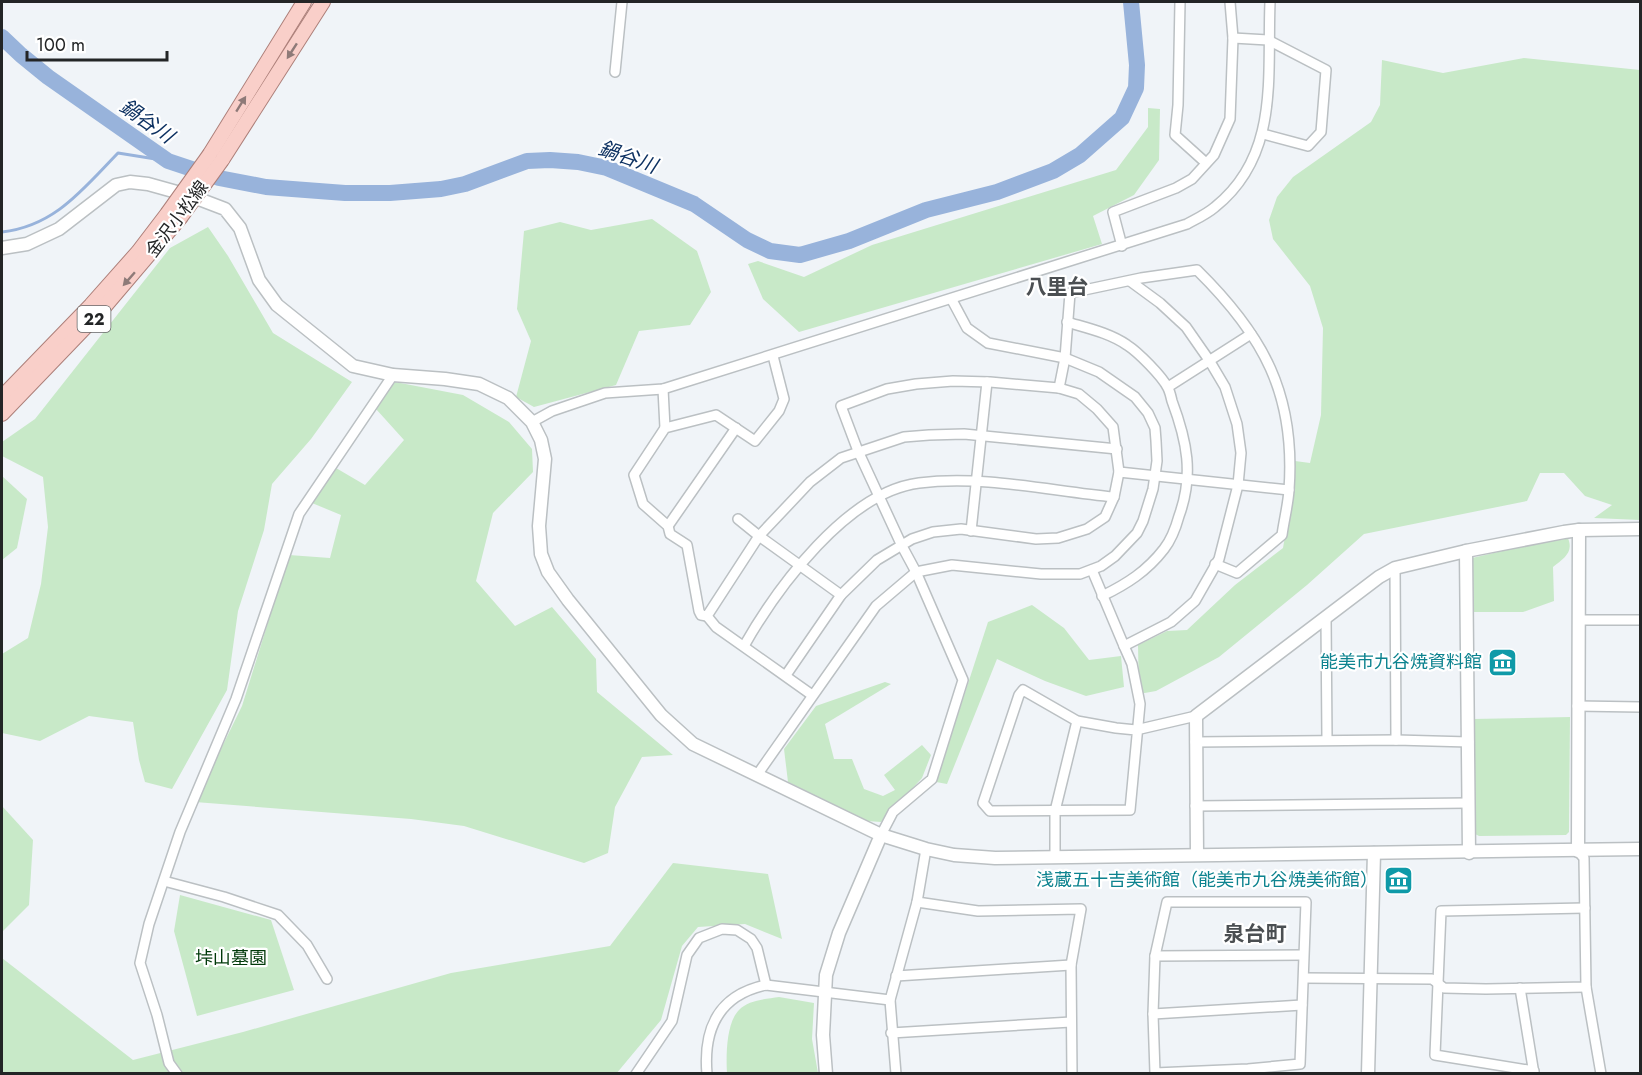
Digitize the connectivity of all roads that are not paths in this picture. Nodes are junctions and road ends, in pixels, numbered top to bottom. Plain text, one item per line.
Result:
1 (304, 2) edge
2 (323, 2) edge
3 (622, 2) edge
4 (1180, 2) edge
5 (1230, 2) edge
6 (1270, 2) edge
7 (1233, 38) junction
8 (1268, 40) junction
9 (615, 72) dead end
10 (1263, 134) junction
11 (216, 157) junction
12 (1206, 163) junction
13 (174, 216) junction
14 (1122, 246) junction
15 (2, 248) edge
16 (1130, 281) junction
17 (952, 300) junction
18 (1068, 321) junction
19 (1251, 334) junction
20 (773, 356) junction
21 (1065, 358) junction
22 (1209, 360) junction
23 (393, 375) junction
24 (987, 382) junction
25 (1168, 387) junction
26 (1059, 388) junction
27 (663, 389) junction
28 (2, 397) edge
29 (2, 414) edge
30 (532, 422) junction
31 (665, 428) junction
32 (736, 428) junction
33 (981, 436) junction
34 (1117, 449) junction
35 (858, 451) junction
36 (1119, 472) junction
37 (1155, 476) junction
38 (1188, 480) junction
39 (976, 482) junction
40 (1238, 485) junction
41 (1289, 490) junction
42 (880, 496) junction
43 (1114, 496) junction
44 (738, 519) dead end
45 (668, 526) junction
46 (1641, 529) edge
47 (1579, 530) junction
48 (971, 531) junction
49 (759, 536) junction
50 (902, 546) junction
51 (1466, 551) junction
52 (1215, 564) junction
53 (799, 566) junction
54 (1395, 568) junction
55 (1092, 570) junction
56 (916, 572) junction
57 (841, 595) junction
58 (1102, 596) junction
59 (707, 616) junction
60 (1326, 618) junction
61 (1578, 620) junction
62 (1641, 620) edge
63 (744, 646) junction
64 (1124, 646) junction
65 (786, 675) junction
66 (812, 695) junction
67 (1577, 706) junction
68 (1641, 706) edge
69 (1196, 716) junction
70 (1077, 721) junction
71 (1136, 730) junction
72 (1327, 740) junction
73 (1396, 740) junction
74 (1195, 742) junction
75 (1469, 742) junction
76 (757, 775) junction
77 (1468, 802) junction
78 (1195, 806) junction
79 (1055, 811) junction
80 (881, 835) junction
81 (926, 849) junction
82 (1641, 849) edge
83 (1578, 851) junction
84 (1374, 853) junction
85 (1469, 853) junction
86 (1197, 854) junction
87 (1055, 857) junction
88 (164, 882) junction
89 (917, 902) junction
90 (1585, 908) junction
91 (1303, 955) junction
92 (1155, 956) junction
93 (1071, 965) junction
94 (896, 976) junction
95 (1371, 977) junction
96 (1304, 978) junction
97 (327, 980) dead end
98 (1438, 983) junction
99 (766, 985) junction
100 (1586, 987) junction
101 (1520, 988) junction
102 (825, 992) junction
103 (890, 1000) junction
104 (1302, 1005) junction
105 (1153, 1014) junction
106 (1071, 1022) junction
107 (891, 1033) junction
108 (1248, 1071) edge
109 (1534, 1072) edge
110 (177, 1074) edge
111 (636, 1074) edge
112 (707, 1074) edge
113 (826, 1074) edge
114 (896, 1074) edge
115 (1072, 1074) edge
116 (1368, 1074) edge
117 (1601, 1074) edge

11 -> 1 main road, 金沢小松線 / 22
2 -> 11 main road, 金沢小松線 / 22
3 - 9 street
4 - 12 street
5 - 7 street
6 - 8 street
7 - 8 street
7 - 12 street
8 - 10 street
8 - 10 street
10 - 14 street
11 - 13 main road, 金沢小松線 / 22, bridge
12 - 14 street
13 - 28 main road, 金沢小松線 / 22
13 -> 29 main road, 金沢小松線 / 22
14 - 17 street
15 - 23 street
16 - 18 street
16 - 19 street
16 - 22 street
17 - 20 street
17 - 21 street
18 - 21 street
18 - 25 street
19 - 22 street
19 - 41 street
20 - 27 street
20 - 32 street
21 - 26 street
21 - 37 street
22 - 25 street
22 - 40 street
23 - 30 street
23 - 88 street
24 - 26 street
24 - 33 street
24 - 35 street
25 - 38 street
26 - 34 street
27 - 30 street
27 - 31 street
30 - 76 street
31 - 32 street
31 - 45 street
32 - 45 street
33 - 34 street
33 - 35 street
33 - 39 street
34 - 36 street
35 - 42 street
35 - 49 street
36 - 37 street
36 - 43 street
37 - 38 street
37 - 55 street
38 - 40 street
38 - 58 street
39 - 42 street
39 - 43 street
39 - 48 street
40 - 41 street
40 - 52 street
41 - 52 street
42 - 50 street
42 - 53 street
43 - 48 street
44 - 49 street
45 - 59 street
46 - 47 street
47 - 51 street
47 - 61 street
48 - 50 street
49 - 53 street
49 - 59 street
50 - 56 street
50 - 57 street
51 - 54 street
51 - 75 street
52 - 64 street
53 - 57 street
53 - 63 street
54 - 60 street
54 - 73 street
55 - 56 street
55 - 58 street
56 - 66 street
56 - 80 street
57 - 65 street
58 - 64 street
59 - 63 street
60 - 69 street
60 - 72 street
61 - 62 street
61 - 67 street
63 - 65 street
64 - 71 street
65 - 66 street
66 - 76 street
67 - 68 street
67 - 83 street
69 - 71 street
69 - 74 street
70 - 71 street
70 - 79 street
70 - 79 street
71 - 79 street
72 - 73 street
72 - 74 street
73 - 75 street
74 - 78 street
75 - 77 street
76 - 80 street
77 - 78 street
77 - 85 street
78 - 86 street
79 - 87 street
80 - 81 street
80 - 102 street
81 - 87 street
81 - 89 street
82 - 83 street
83 - 85 street
83 - 90 street
84 - 85 street
84 - 86 street
84 - 95 street
86 - 87 street
88 - 97 street
88 - 110 street
89 - 93 street
89 - 94 street
90 - 98 street
90 - 100 street
91 - 92 street
91 - 92 street
91 - 96 street
92 - 105 street
93 - 94 street
93 - 106 street
94 - 103 street
95 - 96 street
95 - 98 street
95 - 116 street
96 - 104 street
98 - 101 street
98 - 109 street
99 - 102 street
99 - 111 street
99 - 112 street
100 - 101 street
100 - 117 street
101 - 109 street
102 - 103 street
102 - 113 street
103 - 107 street
104 - 105 street
104 - 108 street
105 - 108 street
106 - 107 street
106 - 115 street
107 - 114 street

